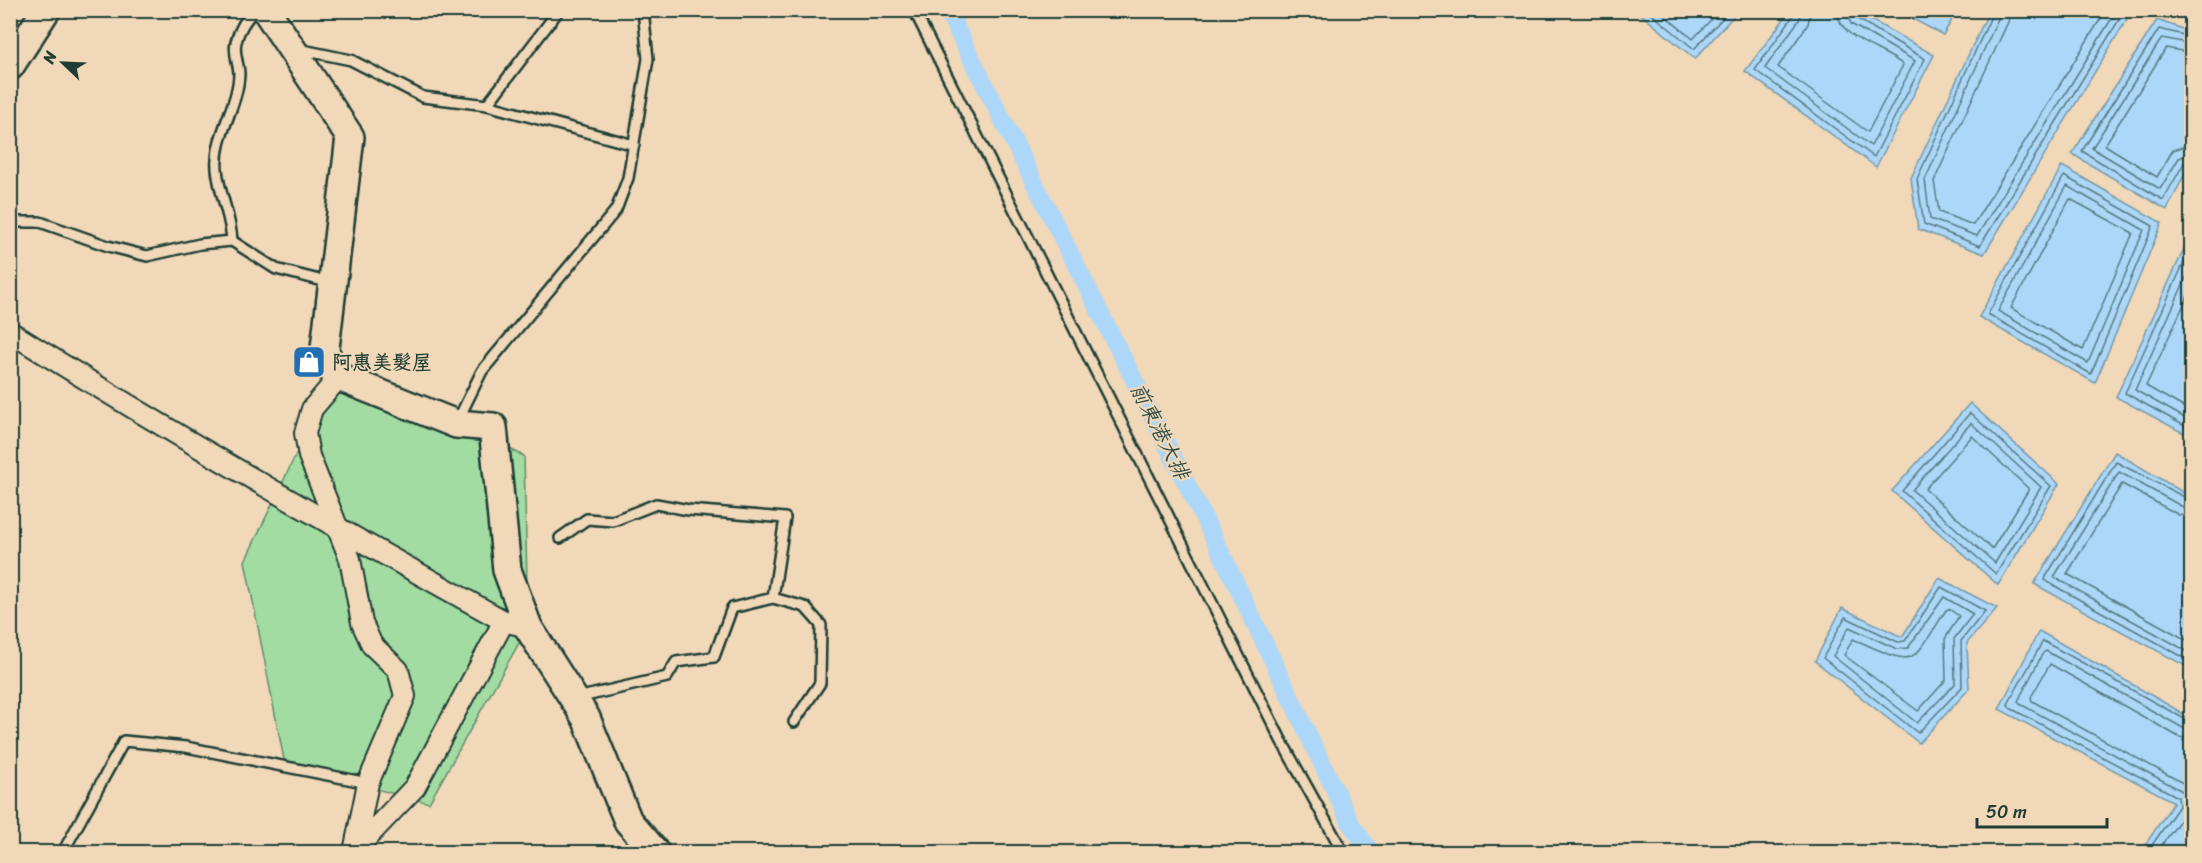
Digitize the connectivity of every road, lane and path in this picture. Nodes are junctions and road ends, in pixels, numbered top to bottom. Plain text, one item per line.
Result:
1 (46, 10) edge
2 (254, 10) edge
3 (266, 10) edge
4 (559, 10) edge
5 (644, 10) edge
6 (914, 10) edge
7 (290, 48) junction
8 (10, 66) edge
9 (487, 105) junction
10 (634, 145) junction
11 (10, 222) edge
12 (232, 241) junction
13 (333, 283) junction
14 (10, 332) edge
15 (339, 377) junction
16 (456, 424) junction
17 (337, 530) junction
18 (560, 537) dead end
19 (773, 597) junction
20 (516, 624) junction
21 (572, 699) junction
22 (794, 722) dead end
23 (368, 783) junction
24 (63, 852) edge
25 (353, 852) edge
26 (655, 852) edge
27 (1342, 852) edge

1 - 8 main road
2 - 12 lane
3 - 7 main road
4 - 9 lane
5 - 10 lane
6 - 27 lane
7 - 9 lane
7 - 13 main road
9 - 10 lane
10 - 16 lane
11 - 12 lane
12 - 13 lane
13 - 15 main road
14 - 17 street
15 - 16 main road
15 - 17 street
16 - 20 main road
17 - 20 street
17 - 23 street
18 - 19 lane
19 - 21 lane
19 - 22 lane
20 - 21 main road
20 - 25 street
21 - 26 main road
23 - 24 lane
23 - 25 street

